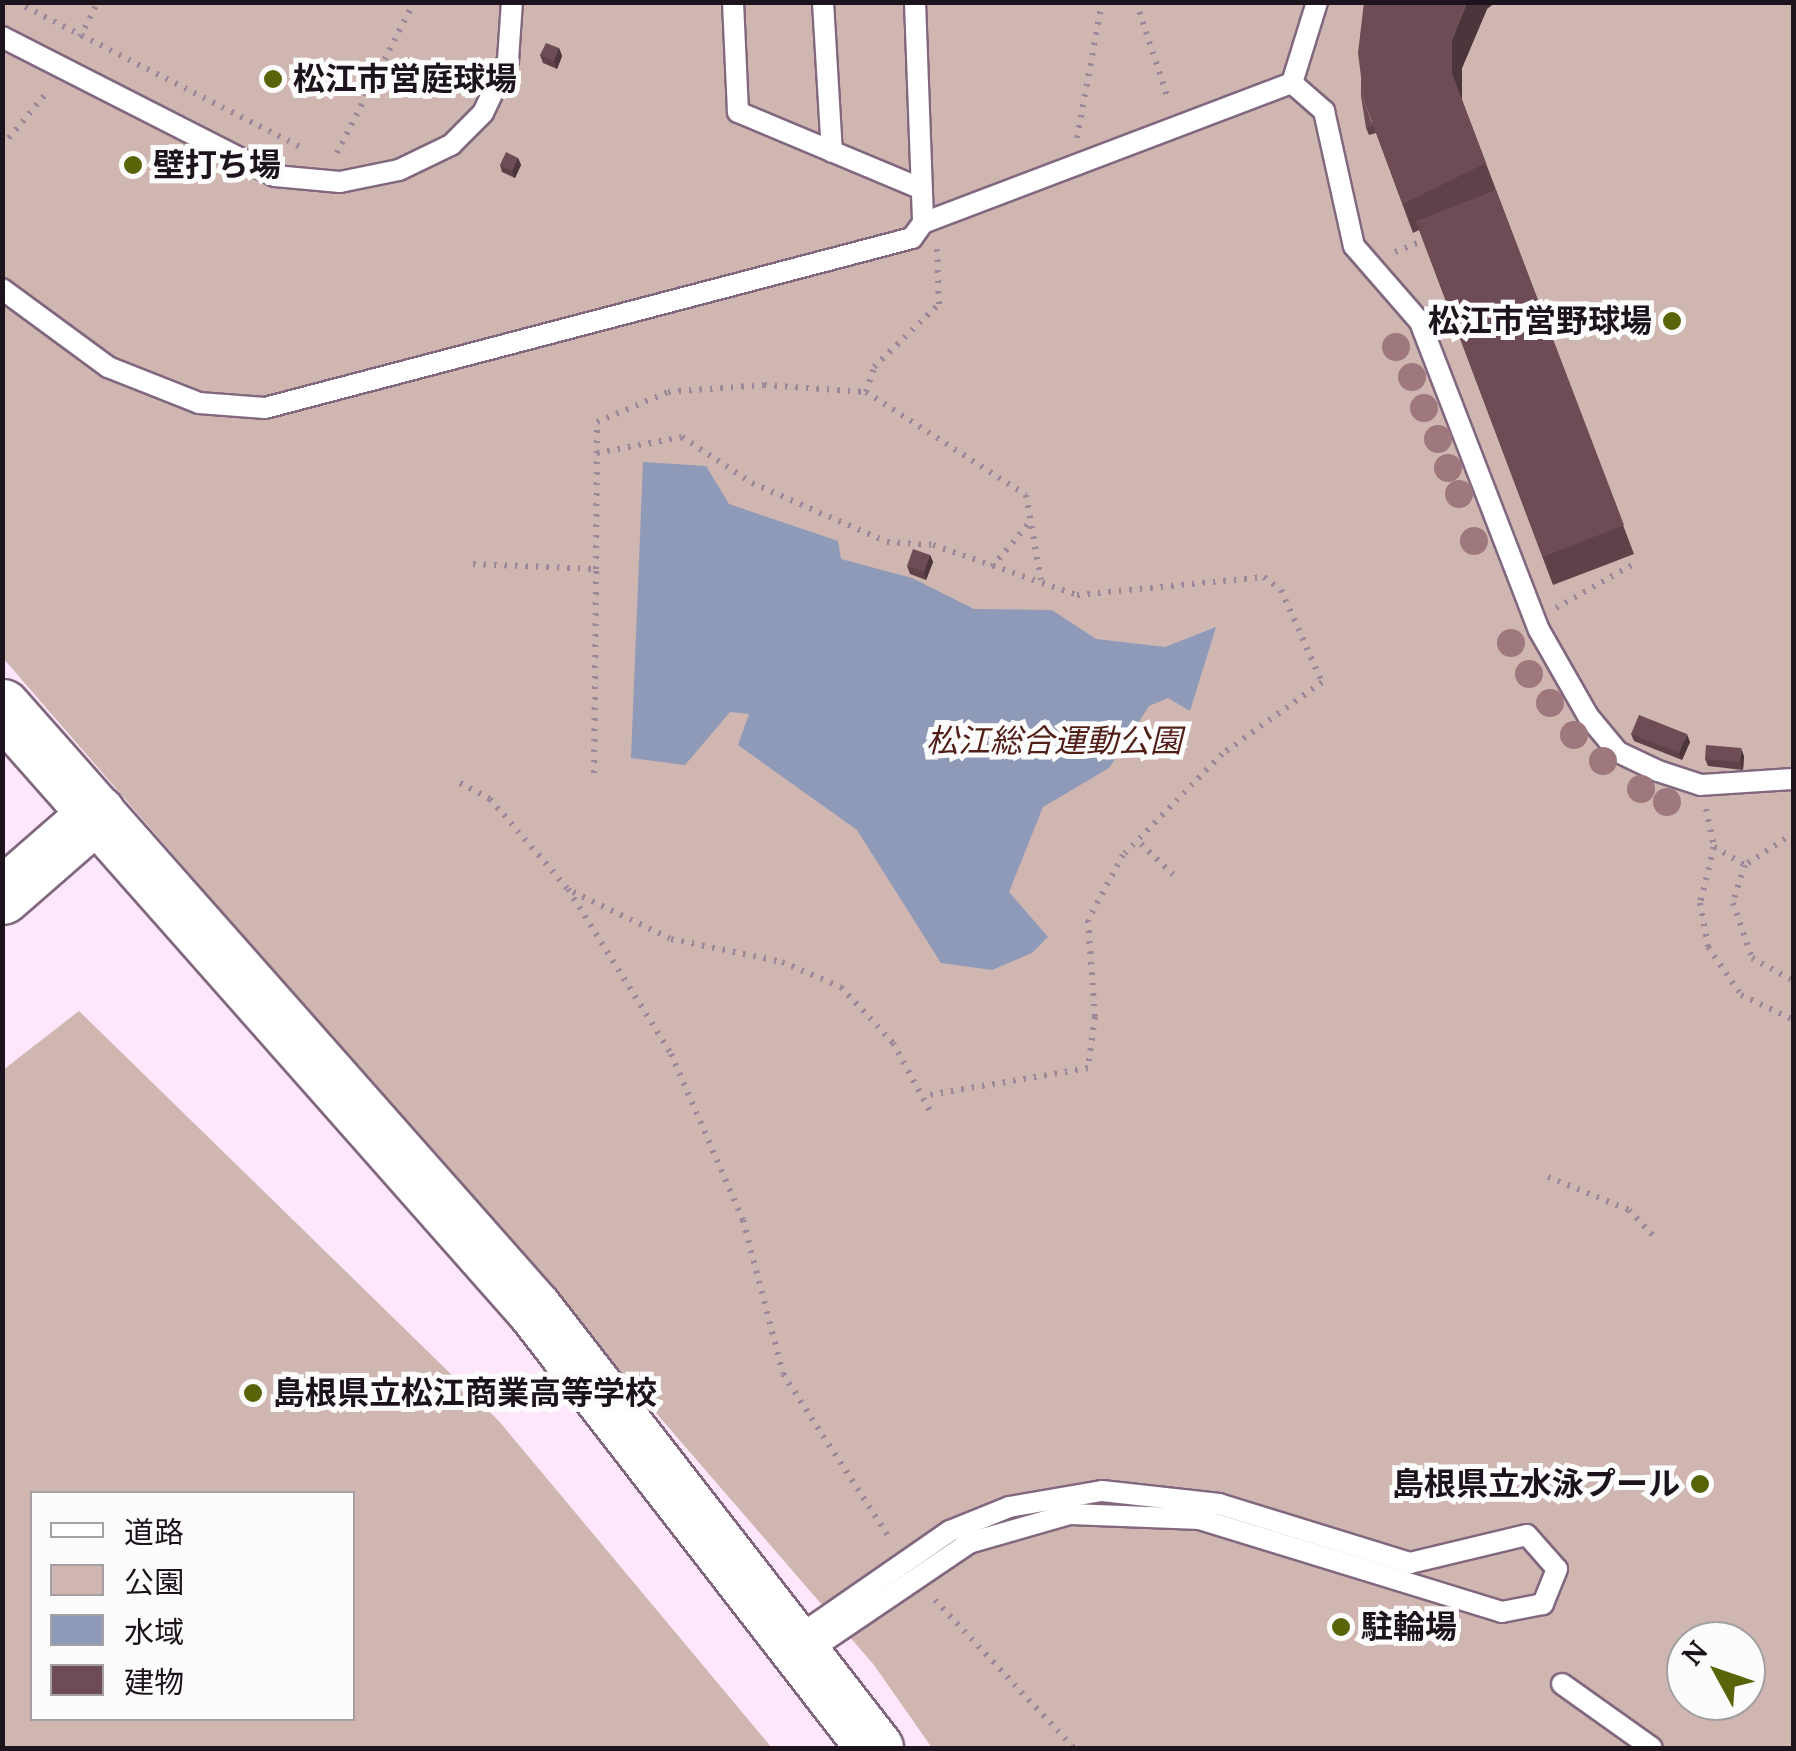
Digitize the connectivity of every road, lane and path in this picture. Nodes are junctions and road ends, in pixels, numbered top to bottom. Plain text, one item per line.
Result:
1 (16, 2) edge
2 (98, 2) edge
3 (414, 2) edge
4 (512, 2) edge
5 (732, 2) edge
6 (823, 2) edge
7 (915, 2) edge
8 (1102, 2) edge
9 (1136, 2) edge
10 (1317, 2) edge
11 (81, 36) junction
12 (2, 37) edge
13 (67, 70) junction
14 (1292, 83) junction
15 (1180, 131) junction
16 (2, 146) edge
17 (832, 152) junction
18 (315, 155) dead end
19 (332, 163) dead end
20 (1081, 169) junction
21 (922, 189) junction
22 (923, 224) junction
23 (1449, 230) edge
24 (1364, 264) junction
25 (2, 289) edge
26 (866, 392) junction
27 (597, 453) junction
28 (1030, 522) junction
29 (1637, 562) dead end
30 (473, 564) dead end
31 (992, 567) junction
32 (596, 569) junction
33 (1041, 580) junction
34 (1536, 620) junction
35 (2, 708) edge
36 (594, 772) dead end
37 (1794, 779) edge
38 (460, 783) dead end
39 (1700, 785) junction
40 (97, 812) junction
41 (1794, 833) edge
42 (1141, 844) junction
43 (1714, 847) junction
44 (1746, 865) junction
45 (1175, 876) dead end
46 (568, 889) junction
47 (2, 896) edge
48 (1794, 981) edge
49 (1794, 1020) edge
50 (922, 1096) junction
51 (931, 1113) dead end
52 (1548, 1177) dead end
53 (1658, 1240) dead end
54 (894, 1544) dead end
55 (922, 1587) dead end
56 (799, 1646) junction
57 (1562, 1684) dead end
58 (874, 1748) edge
59 (1074, 1748) edge
60 (1652, 1748) edge

1 - 11 path
2 - 11 path
3 - 19 path
4 - 13 lane
5 - 17 lane
6 - 17 lane
7 - 21 lane
8 - 20 path
9 - 15 path
10 - 14 lane
11 - 18 path
12 - 13 lane
13 - 16 path
14 - 15 lane
14 - 24 lane
15 - 20 lane
17 - 21 lane
20 - 22 lane
21 - 22 lane
22 - 25 lane
22 - 26 path
23 - 24 path
24 - 34 lane
26 - 27 path
26 - 28 path
27 - 31 path
27 - 32 path
28 - 31 path
28 - 33 path
29 - 34 path
30 - 32 path
31 - 33 path
32 - 36 path
33 - 42 path
34 - 39 lane
35 - 40 street
37 - 39 lane
38 - 46 path
39 - 43 path
40 - 47 street
40 - 56 street
41 - 44 path
42 - 45 path
42 - 50 path
43 - 44 path
43 - 49 path
44 - 48 path
46 - 50 path
46 - 54 path
50 - 51 path
52 - 53 path
55 - 59 path
56 - 56 lane
56 - 58 street
57 - 60 lane

